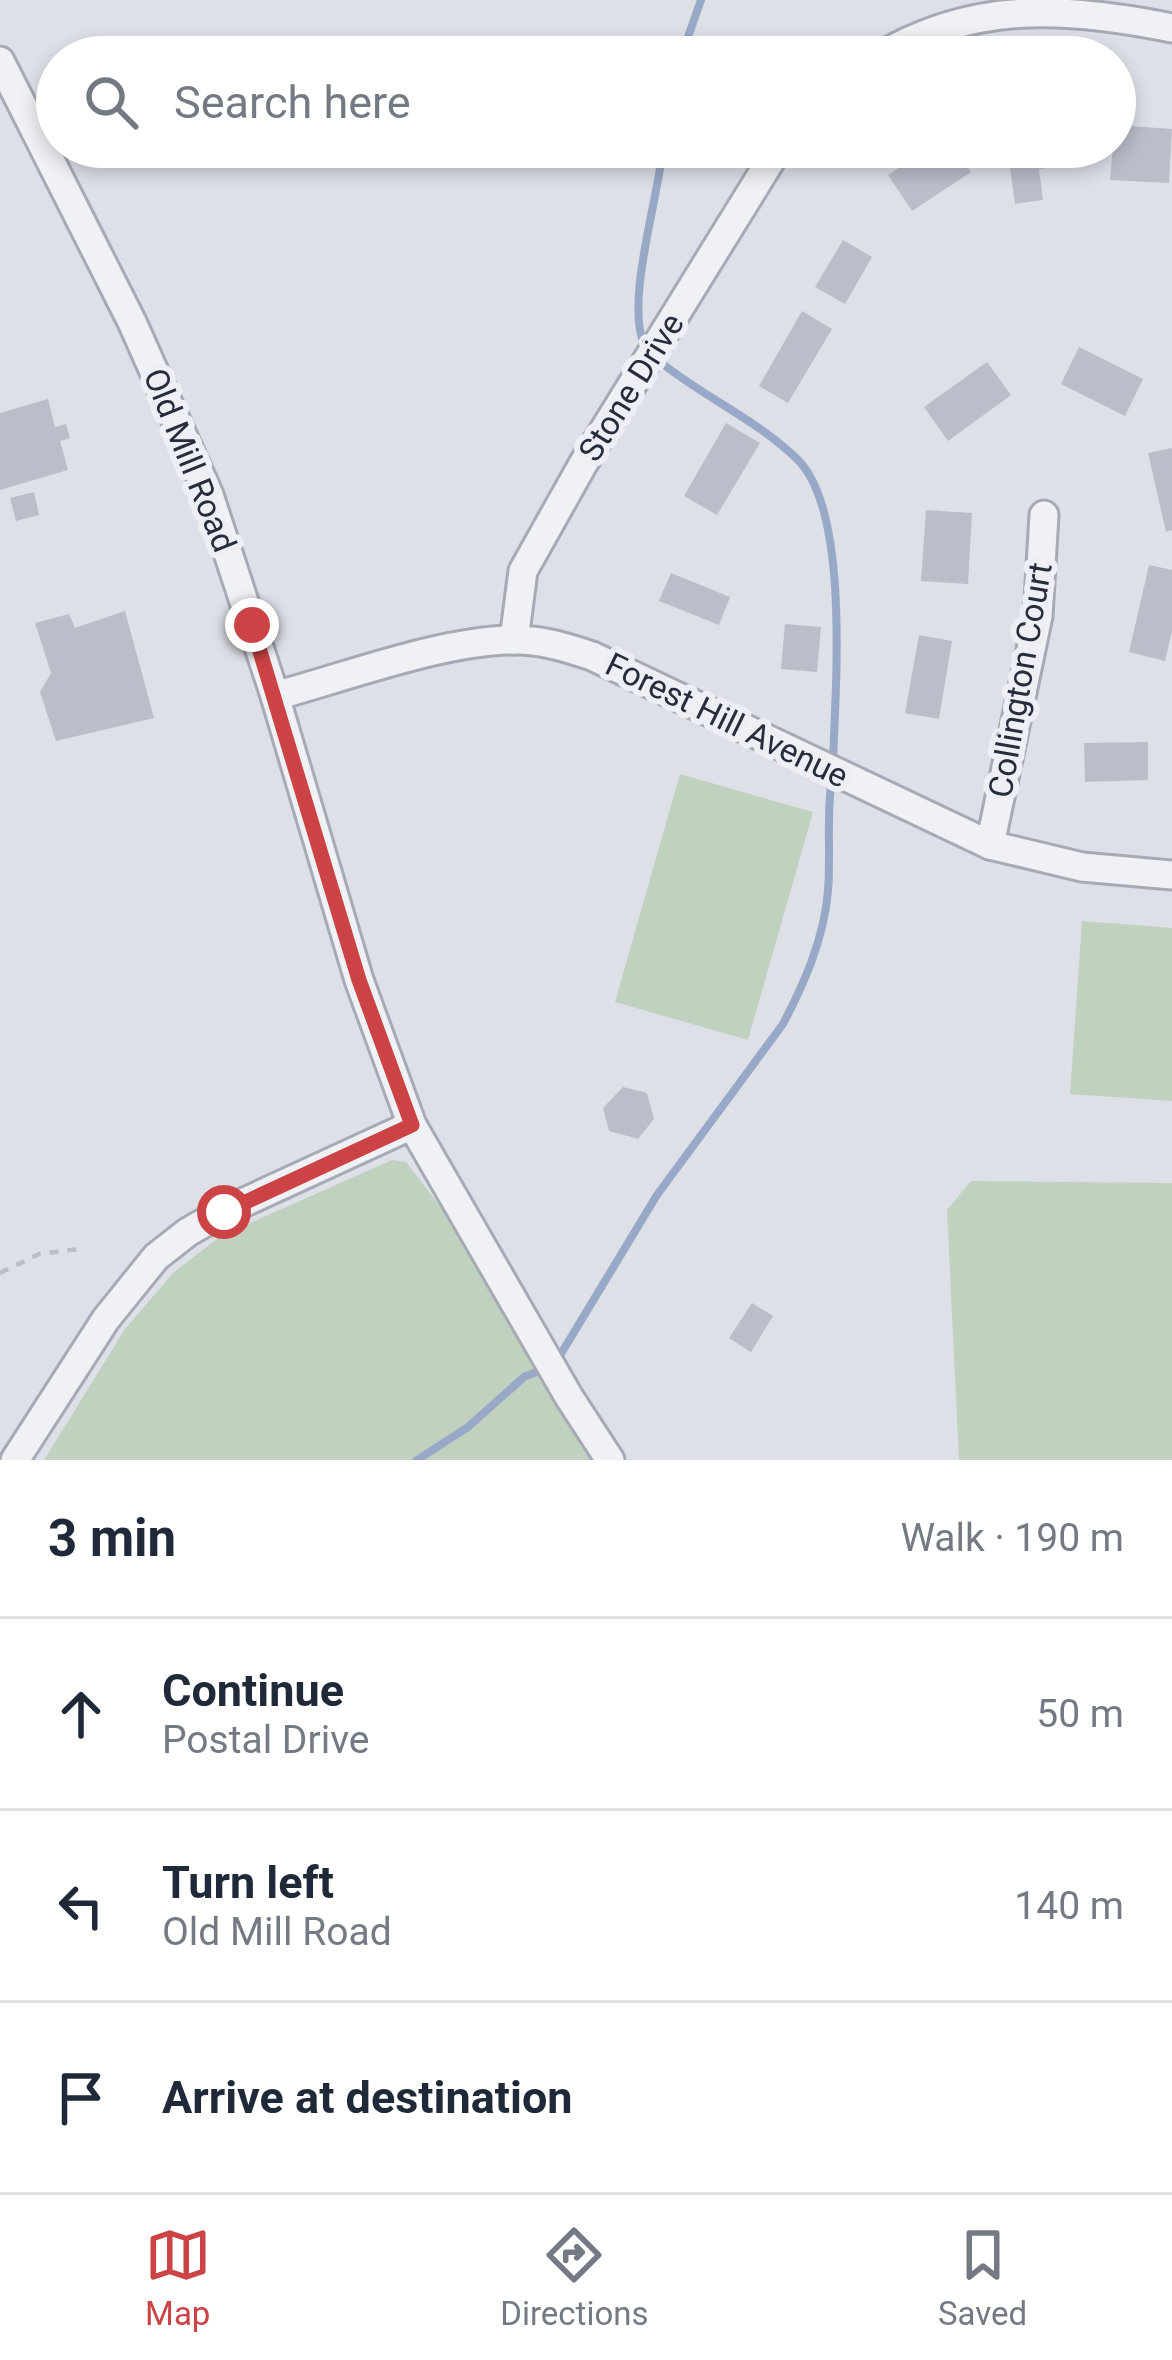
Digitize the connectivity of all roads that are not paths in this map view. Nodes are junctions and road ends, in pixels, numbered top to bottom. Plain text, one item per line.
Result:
1 (1172, 28) edge
2 (924, 36) edge
3 (0, 61) edge
4 (36, 134) edge
5 (53, 168) edge
6 (766, 168) edge
7 (1044, 515) dead end
8 (514, 640) junction
9 (275, 696) junction
10 (990, 845) junction
11 (1172, 874) edge
12 (412, 1125) junction
13 (15, 1460) edge
14 (610, 1460) edge

1 - 2 street
3 - 4 street, Old Mill Road
5 - 9 street, Old Mill Road
6 - 8 street, Stone Drive
7 - 10 street, Collington Court
8 - 9 street, Forest Hill Avenue
8 - 10 street, Forest Hill Avenue
9 - 12 street, Old Mill Road
10 - 11 street, Forest Hill Avenue
12 - 13 street
12 - 14 street, Old Mill Road

